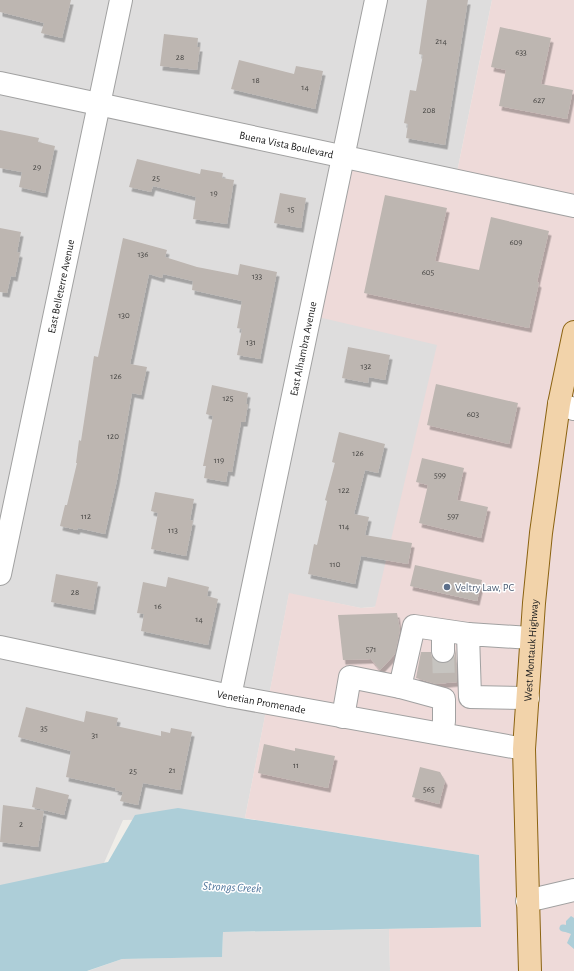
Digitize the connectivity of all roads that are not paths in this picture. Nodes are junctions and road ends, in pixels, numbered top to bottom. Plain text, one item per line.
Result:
1 (121, 0) edge
2 (376, 0) edge
3 (0, 83) edge
4 (99, 104) junction
5 (343, 156) junction
6 (574, 206) edge
7 (574, 332) edge
8 (567, 407) edge
9 (0, 574) edge
10 (468, 634) junction
11 (531, 638) junction
12 (0, 648) edge
13 (400, 687) junction
14 (444, 691) junction
15 (230, 696) junction
16 (470, 697) junction
17 (528, 698) junction
18 (343, 717) junction
19 (442, 734) junction
20 (524, 749) junction
21 (574, 890) edge
22 (527, 901) junction
23 (530, 971) edge

1 - 4 street, East Belleterre Avenue
2 - 5 street, East Alhambra Avenue
3 - 4 street, Buena Vista Boulevard
4 - 5 street, Buena Vista Boulevard
4 - 9 street, East Belleterre Avenue
5 - 6 street, Buena Vista Boulevard
5 - 15 street, East Alhambra Avenue
7 - 8 main road, West Montauk Highway
8 - 11 main road, West Montauk Highway
10 - 11 street
10 - 13 street
10 - 16 street
11 - 17 main road, West Montauk Highway
12 - 15 street, Venetian Promenade
13 - 14 street
13 - 18 street
14 - 16 street
14 - 19 street
15 - 18 street, Venetian Promenade
16 - 17 street
17 - 20 main road, West Montauk Highway
18 - 19 street, Venetian Promenade
19 - 20 street, Venetian Promenade
20 - 22 main road, West Montauk Highway
21 - 22 street
22 - 23 main road, West Montauk Highway

